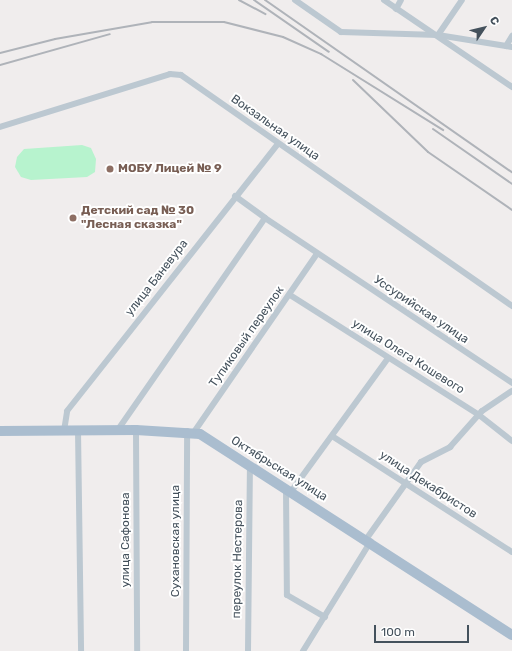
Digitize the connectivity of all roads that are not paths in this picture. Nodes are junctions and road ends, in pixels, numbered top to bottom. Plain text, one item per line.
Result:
1 (295, 0) edge
2 (384, 0) edge
3 (401, 0) edge
4 (462, 0) edge
5 (396, 9) junction
6 (438, 35) junction
7 (512, 36) edge
8 (509, 46) edge
9 (512, 87) edge
10 (0, 126) edge
11 (278, 144) junction
12 (235, 196) junction
13 (265, 218) junction
14 (318, 254) junction
15 (290, 295) junction
16 (512, 306) edge
17 (388, 358) junction
18 (512, 383) edge
19 (512, 391) edge
20 (479, 416) junction
21 (78, 430) junction
22 (136, 430) junction
23 (0, 431) edge
24 (64, 431) junction
25 (117, 431) junction
26 (191, 431) junction
27 (332, 436) junction
28 (512, 441) edge
29 (250, 467) junction
30 (405, 484) junction
31 (288, 492) junction
32 (369, 540) junction
33 (512, 552) edge
34 (325, 617) junction
35 (512, 634) edge
36 (81, 651) edge
37 (137, 651) edge
38 (186, 651) edge
39 (248, 651) edge
40 (303, 651) edge

1 - 6 street
2 - 5 street
3 - 5 street
4 - 6 street
5 - 6 street
6 - 8 street
6 - 9 street
7 - 8 street
10 - 11 street, Вокзальная улица
11 - 12 street, улица Баневура
11 - 16 street, Вокзальная улица
12 - 13 street, Уссурийская улица
12 - 24 street, улица Баневура
13 - 14 street, Уссурийская улица
13 - 25 street
14 - 15 street, Тупиковый переулок
14 - 18 street, Уссурийская улица
15 - 17 street, улица Олега Кошевого
15 - 26 street, Тупиковый переулок
17 - 20 street, улица Олега Кошевого
17 - 27 street
19 - 20 street
20 - 28 street, улица Олега Кошевого
20 - 30 street
21 - 24 main road
21 - 25 main road
21 - 36 street
22 - 25 main road
22 - 26 main road
22 - 37 street, улица Сафонова
23 - 24 main road
26 - 29 main road, Октябрьская улица
26 - 38 street, Сухановская улица
27 - 30 street, улица Декабристов
27 - 31 street
29 - 31 main road, Октябрьская улица
29 - 39 street, переулок Нестерова
30 - 32 street
30 - 33 street, улица Декабристов
31 - 32 main road, Октябрьская улица
31 - 34 street
32 - 34 street
32 - 35 main road, Октябрьская улица
34 - 40 street

